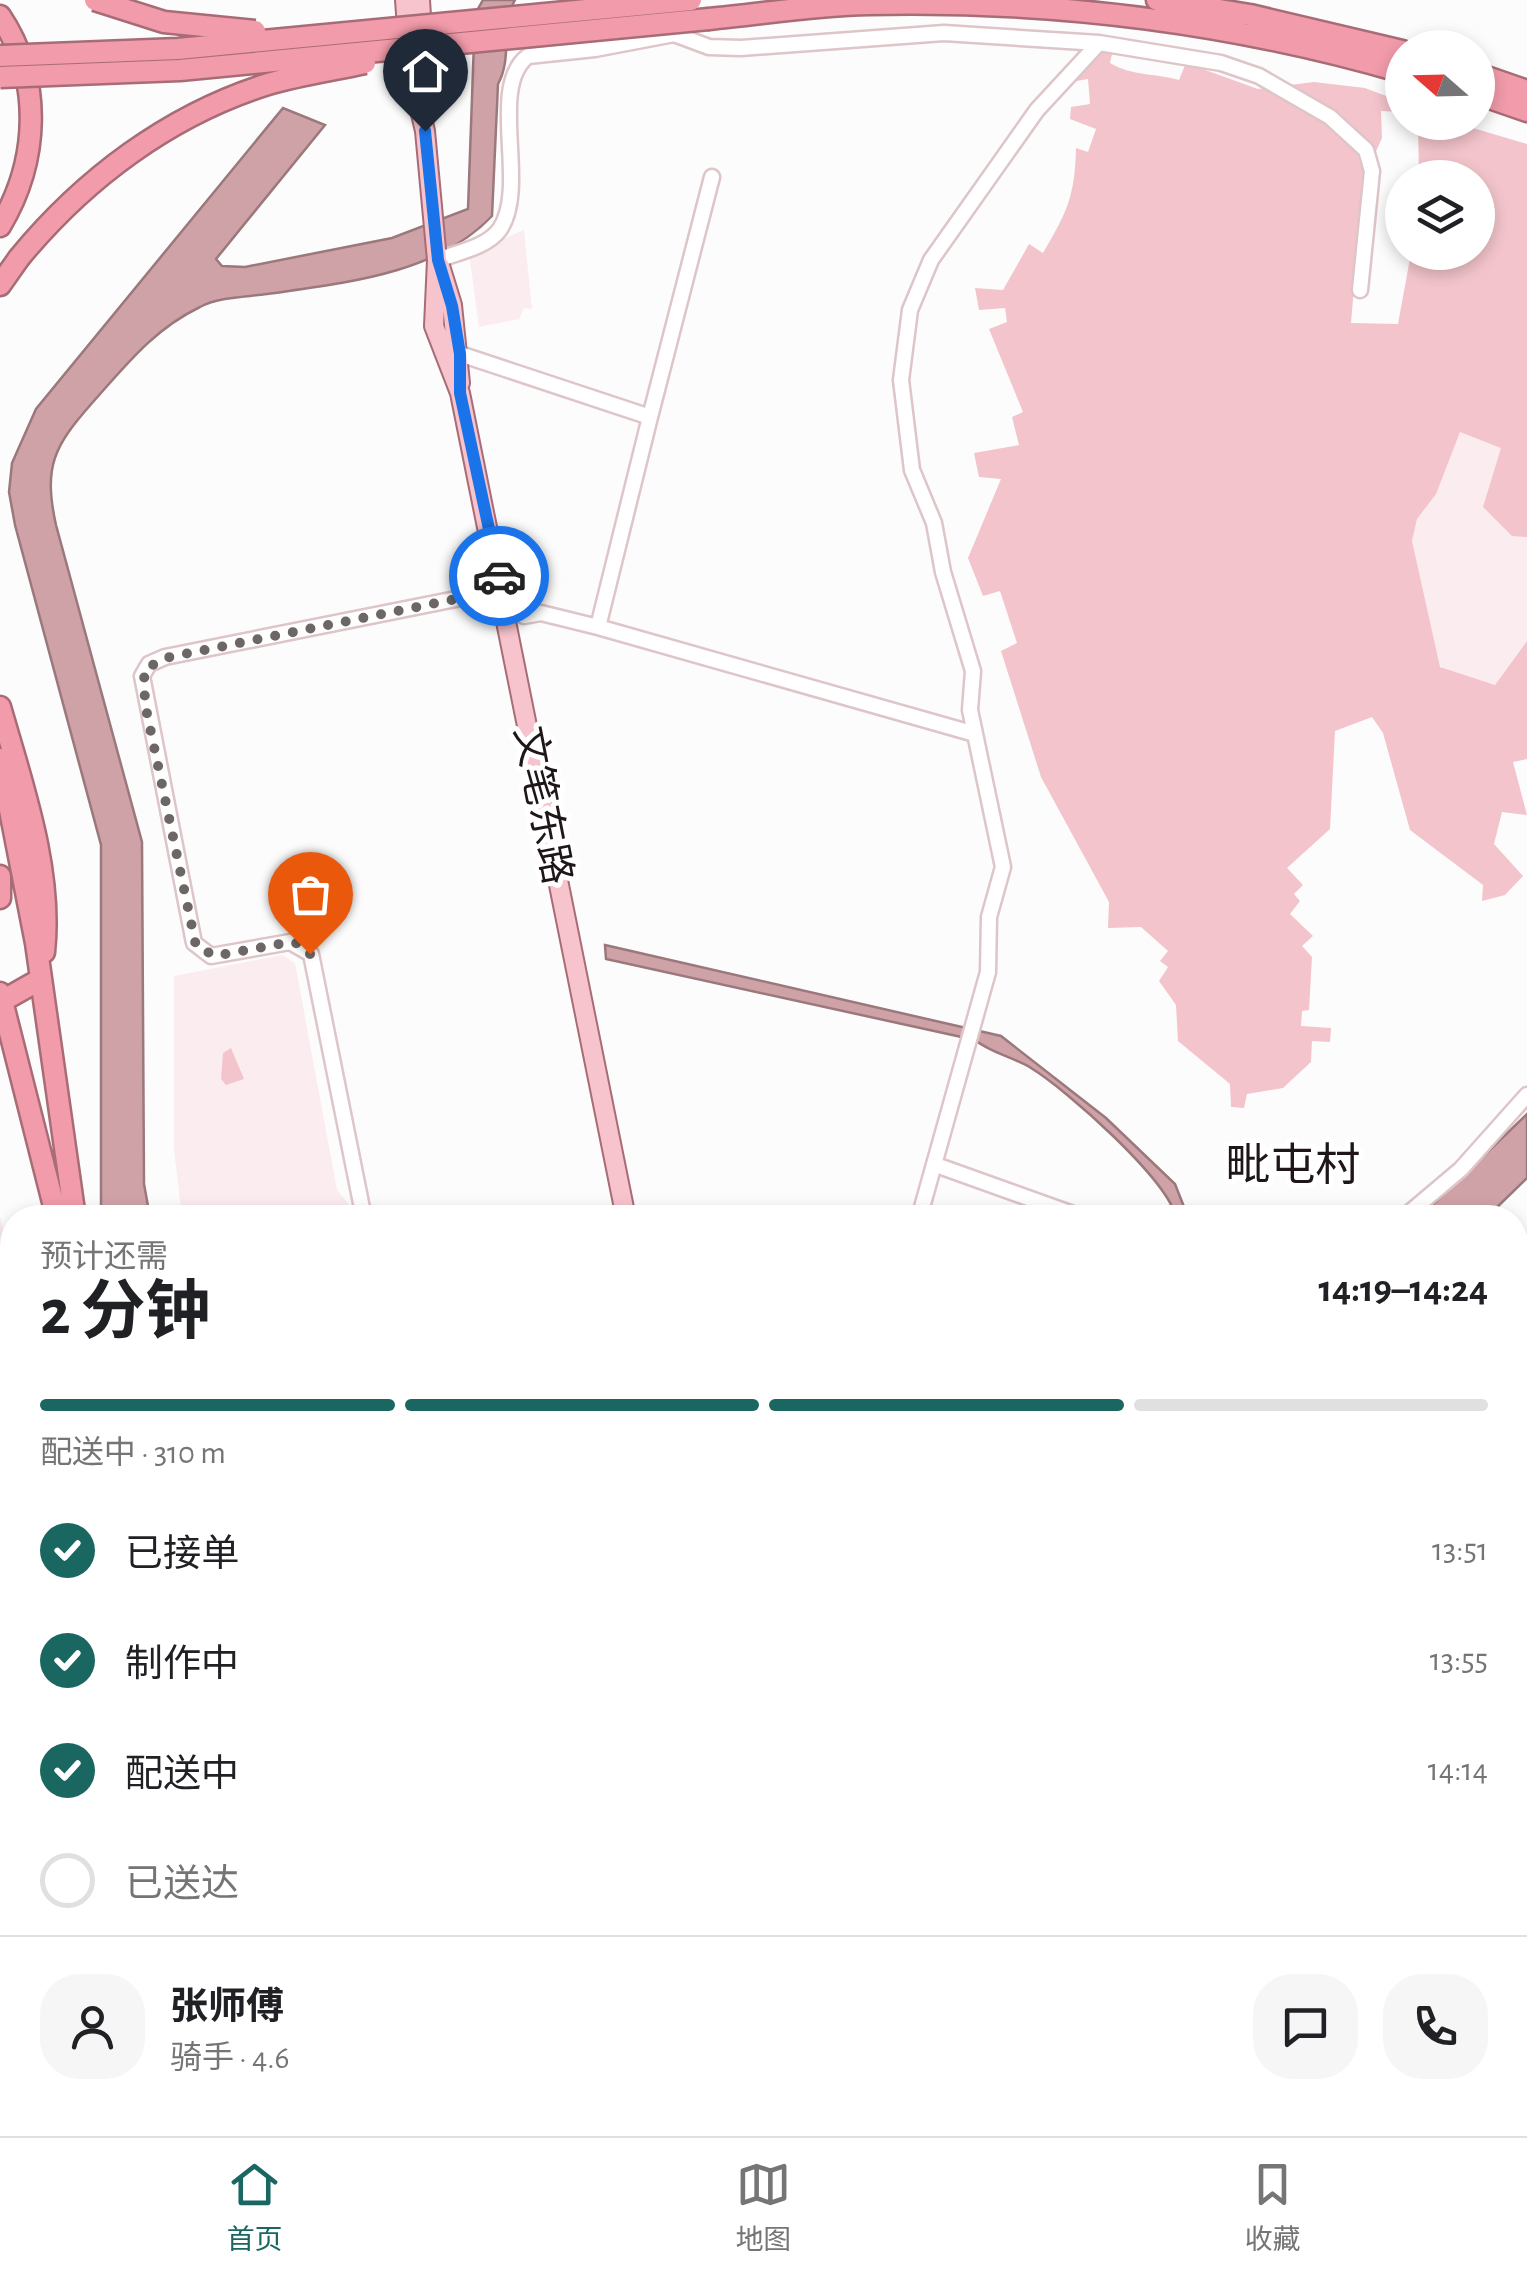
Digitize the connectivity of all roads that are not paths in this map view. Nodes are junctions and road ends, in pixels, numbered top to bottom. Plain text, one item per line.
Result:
1 (95, 0) edge
2 (405, 0) edge
3 (420, 0) edge
4 (691, 0) edge
5 (1157, 0) edge
6 (1, 18) edge
7 (437, 24) junction
8 (1099, 43) junction
9 (451, 44) junction
10 (1385, 47) edge
11 (0, 56) edge
12 (1385, 68) edge
13 (0, 77) edge
14 (1495, 80) edge
15 (1527, 91) edge
16 (1495, 100) edge
17 (1527, 111) edge
18 (425, 131) junction
19 (712, 177) dead end
20 (0, 226) edge
21 (438, 260) junction
22 (0, 284) edge
23 (1360, 290) dead end
24 (460, 354) junction
25 (460, 393) junction
26 (650, 417) junction
27 (501, 590) junction
28 (524, 616) dead end
29 (598, 627) junction
30 (0, 707) edge
31 (0, 731) edge
32 (976, 734) junction
33 (0, 760) edge
34 (0, 783) edge
35 (0, 822) edge
36 (0, 876) edge
37 (0, 898) edge
38 (40, 979) junction
39 (1, 997) edge
40 (1527, 1095) edge
41 (936, 1164) junction
42 (54, 1205) edge
43 (72, 1205) edge
44 (361, 1205) edge
45 (623, 1205) edge
46 (922, 1205) edge
47 (1048, 1205) edge
48 (1418, 1205) edge

1 - 7 highway, bridge
2 - 18 main road, 文笔东路
3 - 18 main road, 文笔东路
4 - 7 highway, bridge
5 - 10 highway
6 - 20 highway
7 - 11 highway, bridge
8 - 21 street
8 - 23 street
8 - 32 street
9 - 12 highway, bridge
9 - 13 highway, bridge
9 - 22 highway, bridge
14 - 15 highway
16 - 17 highway
18 - 21 main road, 文笔东路
19 - 26 street
21 - 24 main road, 文笔东路
21 - 25 main road, 文笔东路
24 - 25 main road, 文笔东路
24 - 26 street
25 - 27 main road, 文笔东路
26 - 29 street
27 - 44 street
27 - 45 main road, 文笔东路
28 - 29 street
29 - 32 street
30 - 38 highway
31 - 38 highway
32 - 41 street
33 - 38 highway
34 - 38 highway
35 - 38 highway
36 - 37 highway
38 - 39 highway
38 - 43 highway
39 - 42 highway
40 - 48 street
41 - 46 street
41 - 47 street

